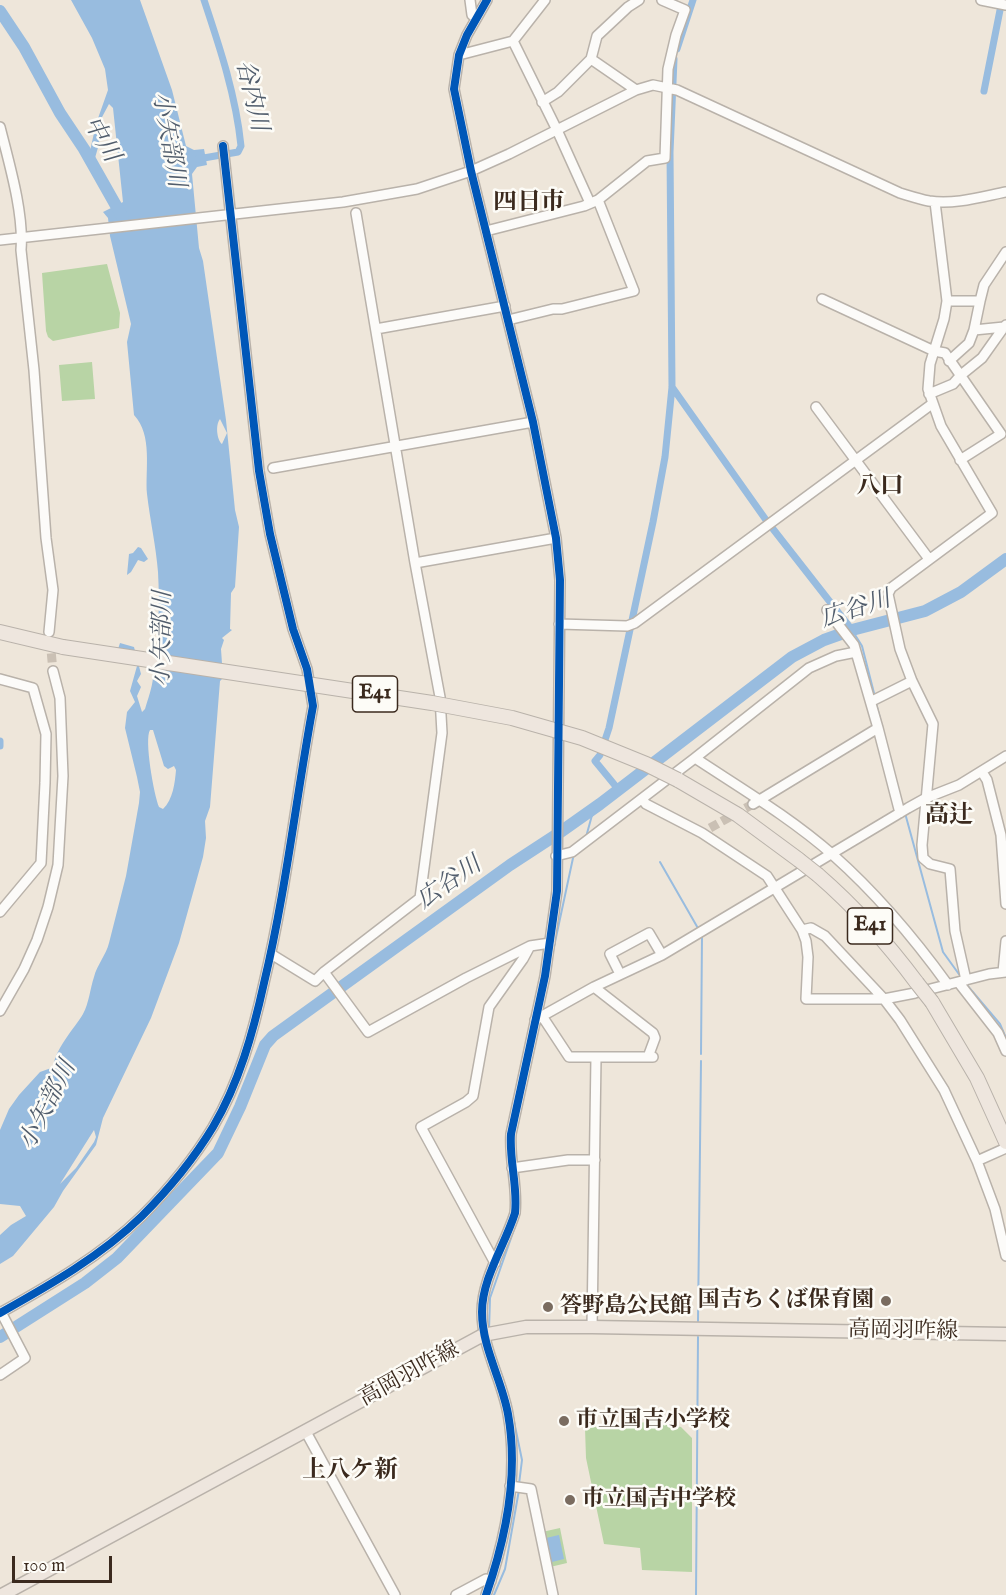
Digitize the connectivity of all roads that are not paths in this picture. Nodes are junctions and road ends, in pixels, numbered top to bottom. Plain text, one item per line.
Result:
1 (470, 0) edge
2 (487, 0) edge
3 (545, 0) edge
4 (639, 0) edge
5 (662, 0) edge
6 (981, 0) edge
7 (1006, 5) edge
8 (476, 18) junction
9 (513, 41) junction
10 (459, 55) junction
11 (591, 59) junction
12 (670, 88) junction
13 (636, 90) junction
14 (542, 102) junction
15 (0, 127) edge
16 (557, 130) junction
17 (223, 146) dead end
18 (471, 171) junction
19 (1006, 192) edge
20 (594, 202) junction
21 (934, 202) junction
22 (356, 213) dead end
23 (228, 215) junction
24 (486, 231) junction
25 (25, 238) junction
26 (0, 240) edge
27 (1006, 252) edge
28 (822, 299) dead end
29 (947, 301) junction
30 (980, 301) junction
31 (505, 306) junction
32 (508, 320) junction
33 (1005, 326) edge
34 (376, 329) junction
35 (974, 330) junction
36 (934, 351) junction
37 (950, 361) junction
38 (961, 375) junction
39 (929, 394) junction
40 (932, 404) junction
41 (816, 407) dead end
42 (533, 422) junction
43 (396, 447) junction
44 (960, 460) junction
45 (855, 461) junction
46 (273, 468) dead end
47 (556, 538) junction
48 (930, 559) junction
49 (415, 563) junction
50 (827, 610) dead end
51 (559, 624) junction
52 (0, 632) edge
53 (49, 632) tunnel mouth
54 (856, 652) junction
55 (53, 671) tunnel mouth
56 (0, 679) edge
57 (912, 681) junction
58 (876, 700) junction
59 (878, 728) junction
60 (1006, 756) edge
61 (695, 758) junction
62 (982, 772) junction
63 (926, 798) junction
64 (642, 799) junction
65 (756, 802) junction
66 (904, 811) junction
67 (556, 852) junction
68 (832, 854) junction
69 (775, 888) junction
70 (0, 894) edge
71 (9, 901) junction
72 (1006, 904) edge
73 (0, 912) edge
74 (802, 930) junction
75 (1006, 941) edge
76 (550, 943) junction
77 (530, 946) junction
78 (271, 954) junction
79 (662, 955) junction
80 (324, 972) junction
81 (1005, 972) edge
82 (620, 975) junction
83 (963, 982) junction
84 (948, 985) junction
85 (594, 987) junction
86 (884, 999) junction
87 (0, 1011) edge
88 (539, 1018) junction
89 (1006, 1052) edge
90 (596, 1057) junction
91 (1006, 1142) edge
92 (1006, 1148) edge
93 (595, 1160) junction
94 (976, 1161) junction
95 (515, 1167) junction
96 (1006, 1256) edge
97 (495, 1263) junction
98 (0, 1312) edge
99 (591, 1327) junction
100 (1006, 1334) edge
101 (483, 1335) junction
102 (0, 1375) edge
103 (306, 1432) junction
104 (510, 1486) junction
105 (491, 1581) junction
106 (2, 1595) edge
107 (395, 1595) edge
108 (456, 1595) edge
109 (486, 1595) edge
110 (553, 1595) edge

1 - 8 street
2 - 8 street
3 - 9 street
4 - 11 street
5 - 12 street
6 - 7 street
8 - 10 street
9 - 10 street
9 - 14 street
10 - 18 street
11 - 13 street
11 - 14 street
12 - 13 street
12 - 20 street
12 - 21 street
13 - 16 street
14 - 16 street
15 - 25 street
16 - 18 street
16 - 20 street
17 - 23 street
18 - 23 street
18 - 24 street
19 - 21 street
20 - 24 street
20 - 32 street
21 - 29 street
22 - 34 street
23 - 25 street
23 - 78 street
24 - 31 street
25 - 26 street
25 - 53 street
27 - 30 street
28 - 36 street
29 - 30 street
29 - 36 street
30 - 35 street
31 - 32 street
31 - 34 street
32 - 42 street
33 - 35 street
33 - 38 street
34 - 43 street
35 - 37 street
36 - 37 street
36 - 39 street
37 - 38 street
38 - 39 street
38 - 44 street
39 - 40 street
40 - 44 street
40 - 45 street
41 - 45 street
42 - 43 street
42 - 47 street
43 - 46 street
43 - 49 street
44 - 48 street
45 - 48 street
45 - 51 street
47 - 49 street
47 - 51 street
48 - 57 street
49 - 80 street
50 - 54 street
51 - 67 street
52 - 91 highway, E41, bridge
54 - 58 street
54 - 61 street
55 - 87 street
56 - 71 street
57 - 58 street
57 - 63 street
58 - 59 street
59 - 65 street
59 - 66 street
60 - 62 street
61 - 64 street
61 - 65 street
62 - 63 street
62 - 72 street
63 - 66 street
63 - 83 street
64 - 67 street
64 - 69 street
65 - 68 street
66 - 68 street
67 - 76 street
68 - 69 street
68 - 84 street
69 - 74 street
69 - 79 street
70 - 71 street
71 - 73 street
74 - 86 street
74 - 86 street
75 - 81 street
76 - 77 street
76 - 88 street
77 - 80 street
77 - 97 street
78 - 80 street
78 - 98 street
79 - 82 street
79 - 82 street
81 - 83 street
82 - 85 street
83 - 84 street
83 - 89 street
84 - 86 street
85 - 88 street
85 - 90 street
86 - 94 street
88 - 90 street
88 - 95 street
90 - 93 street
92 - 94 street
93 - 95 street
93 - 99 street
94 - 96 street
95 - 97 street
97 - 101 street
98 - 102 street
99 - 100 main road, 高岡羽咋線
99 - 101 main road, 高岡羽咋線
101 - 103 main road, 高岡羽咋線
101 - 104 street
103 - 106 main road, 高岡羽咋線
103 - 107 street
104 - 105 street
104 - 110 street
105 - 108 street
105 - 109 street

